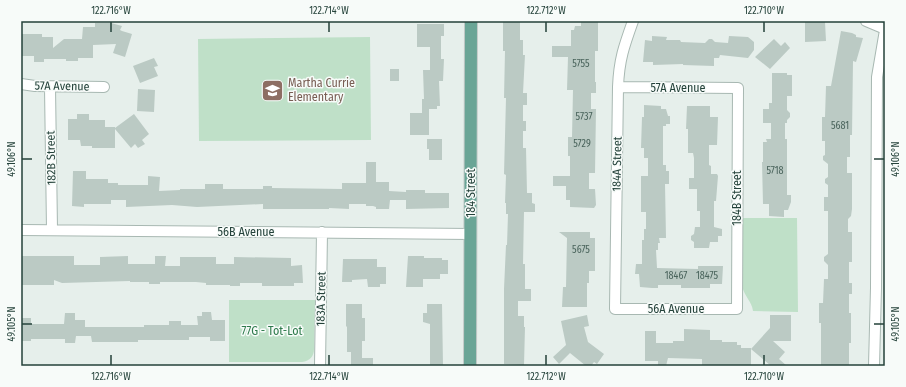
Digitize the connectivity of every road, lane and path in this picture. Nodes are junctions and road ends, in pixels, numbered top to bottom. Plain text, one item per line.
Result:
1 (471, 21) edge
2 (632, 21) edge
3 (866, 21) edge
4 (885, 29) edge
5 (21, 84) edge
6 (50, 87) junction
7 (104, 87) dead end
8 (618, 87) junction
9 (738, 88) joint
10 (21, 230) edge
11 (52, 230) junction
12 (322, 232) junction
13 (470, 234) junction
14 (880, 304) edge
15 (737, 308) joint
16 (615, 309) joint
17 (320, 366) edge
18 (470, 366) edge
19 (874, 366) edge

1 - 13 main road, 184 Street
2 - 8 street, 184A Street
3 - 4 street
4 - 14 street
5 - 6 street, 57A Avenue
6 - 7 street, 57A Avenue
6 - 11 street, 182B Street
8 - 9 street, 57A Avenue
8 - 16 street, 184A Street
9 - 15 street, 184B Street
10 - 11 street, 56B Avenue
11 - 12 street, 56B Avenue
12 - 13 street, 56B Avenue
12 - 17 street, 183A Street
13 - 18 main road, 184 Street
14 - 19 street
15 - 16 street, 56A Avenue

